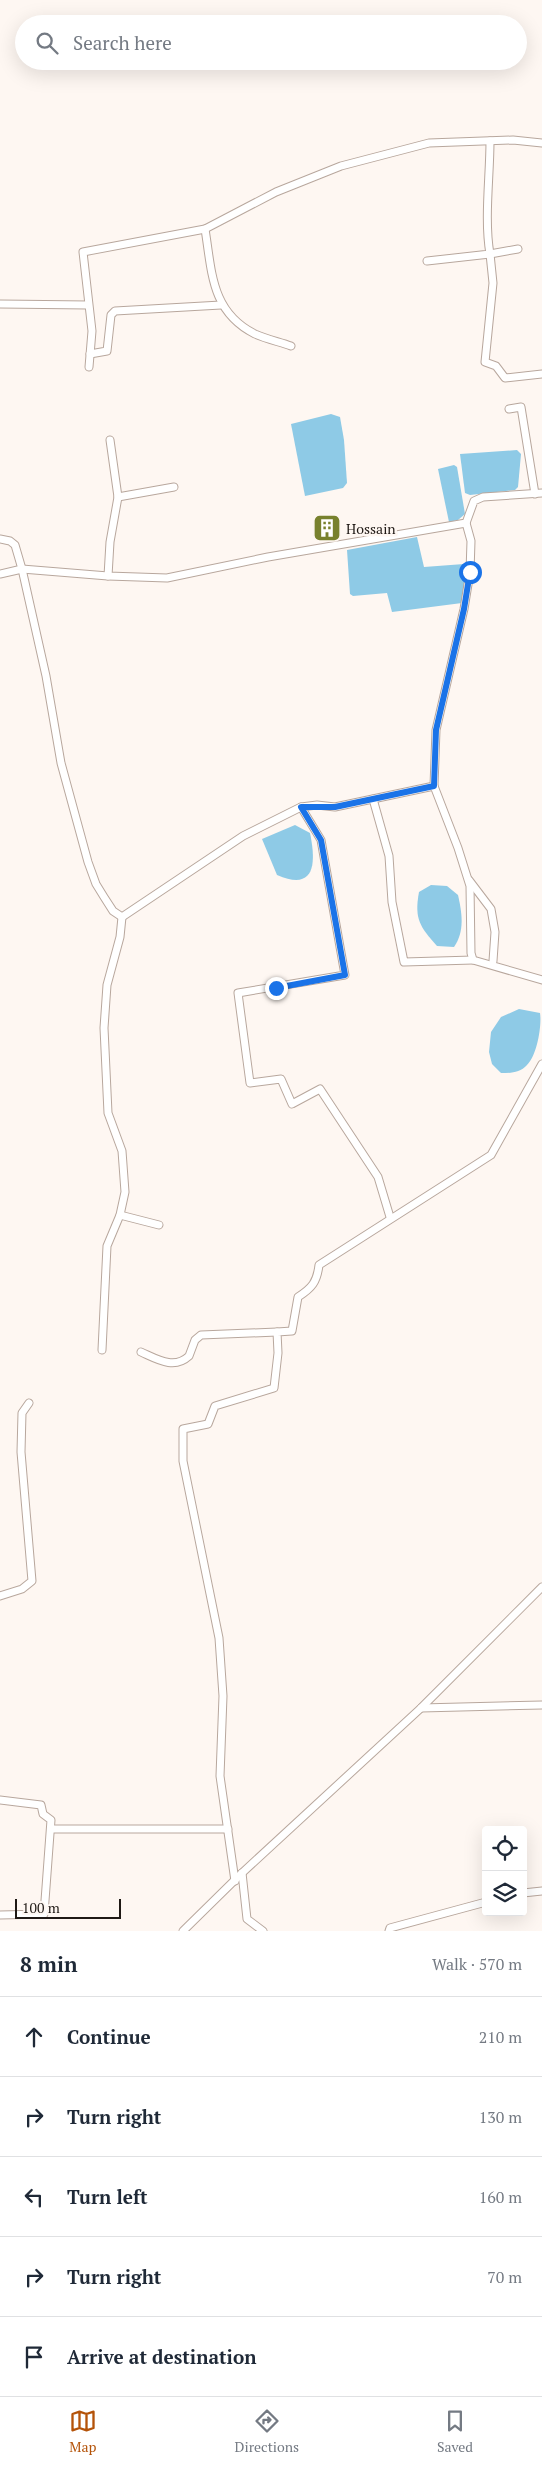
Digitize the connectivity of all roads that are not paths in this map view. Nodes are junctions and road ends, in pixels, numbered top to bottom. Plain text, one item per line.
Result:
1 (490, 140) junction
2 (542, 143) edge
3 (206, 229) junction
4 (518, 249) dead end
5 (490, 254) junction
6 (427, 261) dead end
7 (0, 304) edge
8 (88, 305) junction
9 (221, 305) junction
10 (291, 346) dead end
11 (90, 354) junction
12 (89, 367) dead end
13 (542, 374) edge
14 (509, 409) dead end
15 (110, 440) dead end
16 (174, 487) dead end
17 (539, 493) edge
18 (118, 497) junction
19 (466, 523) junction
20 (0, 540) edge
21 (22, 569) junction
22 (0, 574) edge
23 (108, 576) junction
24 (434, 786) junction
25 (373, 799) junction
26 (301, 807) junction
27 (468, 878) junction
28 (122, 917) junction
29 (472, 960) junction
30 (493, 961) dead end
31 (542, 980) edge
32 (542, 1064) edge
33 (120, 1216) junction
34 (390, 1217) dead end
35 (159, 1225) dead end
36 (277, 1332) junction
37 (102, 1350) dead end
38 (141, 1352) dead end
39 (29, 1403) dead end
40 (542, 1587) edge
41 (0, 1596) edge
42 (542, 1705) edge
43 (422, 1708) junction
44 (0, 1800) edge
45 (228, 1829) junction
46 (50, 1830) junction
47 (242, 1873) junction
48 (235, 1881) junction
49 (542, 1891) edge
50 (527, 1893) edge
51 (482, 1903) edge
52 (0, 1915) edge
53 (183, 1931) edge
54 (263, 1931) edge
55 (388, 1931) edge

1 - 2 street
1 - 3 street
1 - 5 street
3 - 8 street
3 - 9 street
4 - 5 street
5 - 6 street
5 - 13 street
7 - 8 street
8 - 11 street
9 - 10 street
9 - 11 street
11 - 12 street
14 - 17 street
15 - 18 street
16 - 18 street
17 - 19 street
18 - 23 street
19 - 23 street
19 - 24 street
20 - 21 street
21 - 22 street
21 - 23 street
21 - 28 street
24 - 25 street
24 - 27 street
25 - 26 street
25 - 29 street
26 - 28 street
26 - 34 street
27 - 29 street
27 - 30 street
28 - 33 street
29 - 31 street
32 - 36 street
33 - 35 street
33 - 37 street
36 - 38 street
36 - 45 street
39 - 41 street
40 - 43 street
42 - 43 street
43 - 47 street
44 - 46 street
45 - 46 street
45 - 48 street
46 - 52 street
47 - 48 street
47 - 54 street
48 - 53 street
49 - 50 street
51 - 55 street

